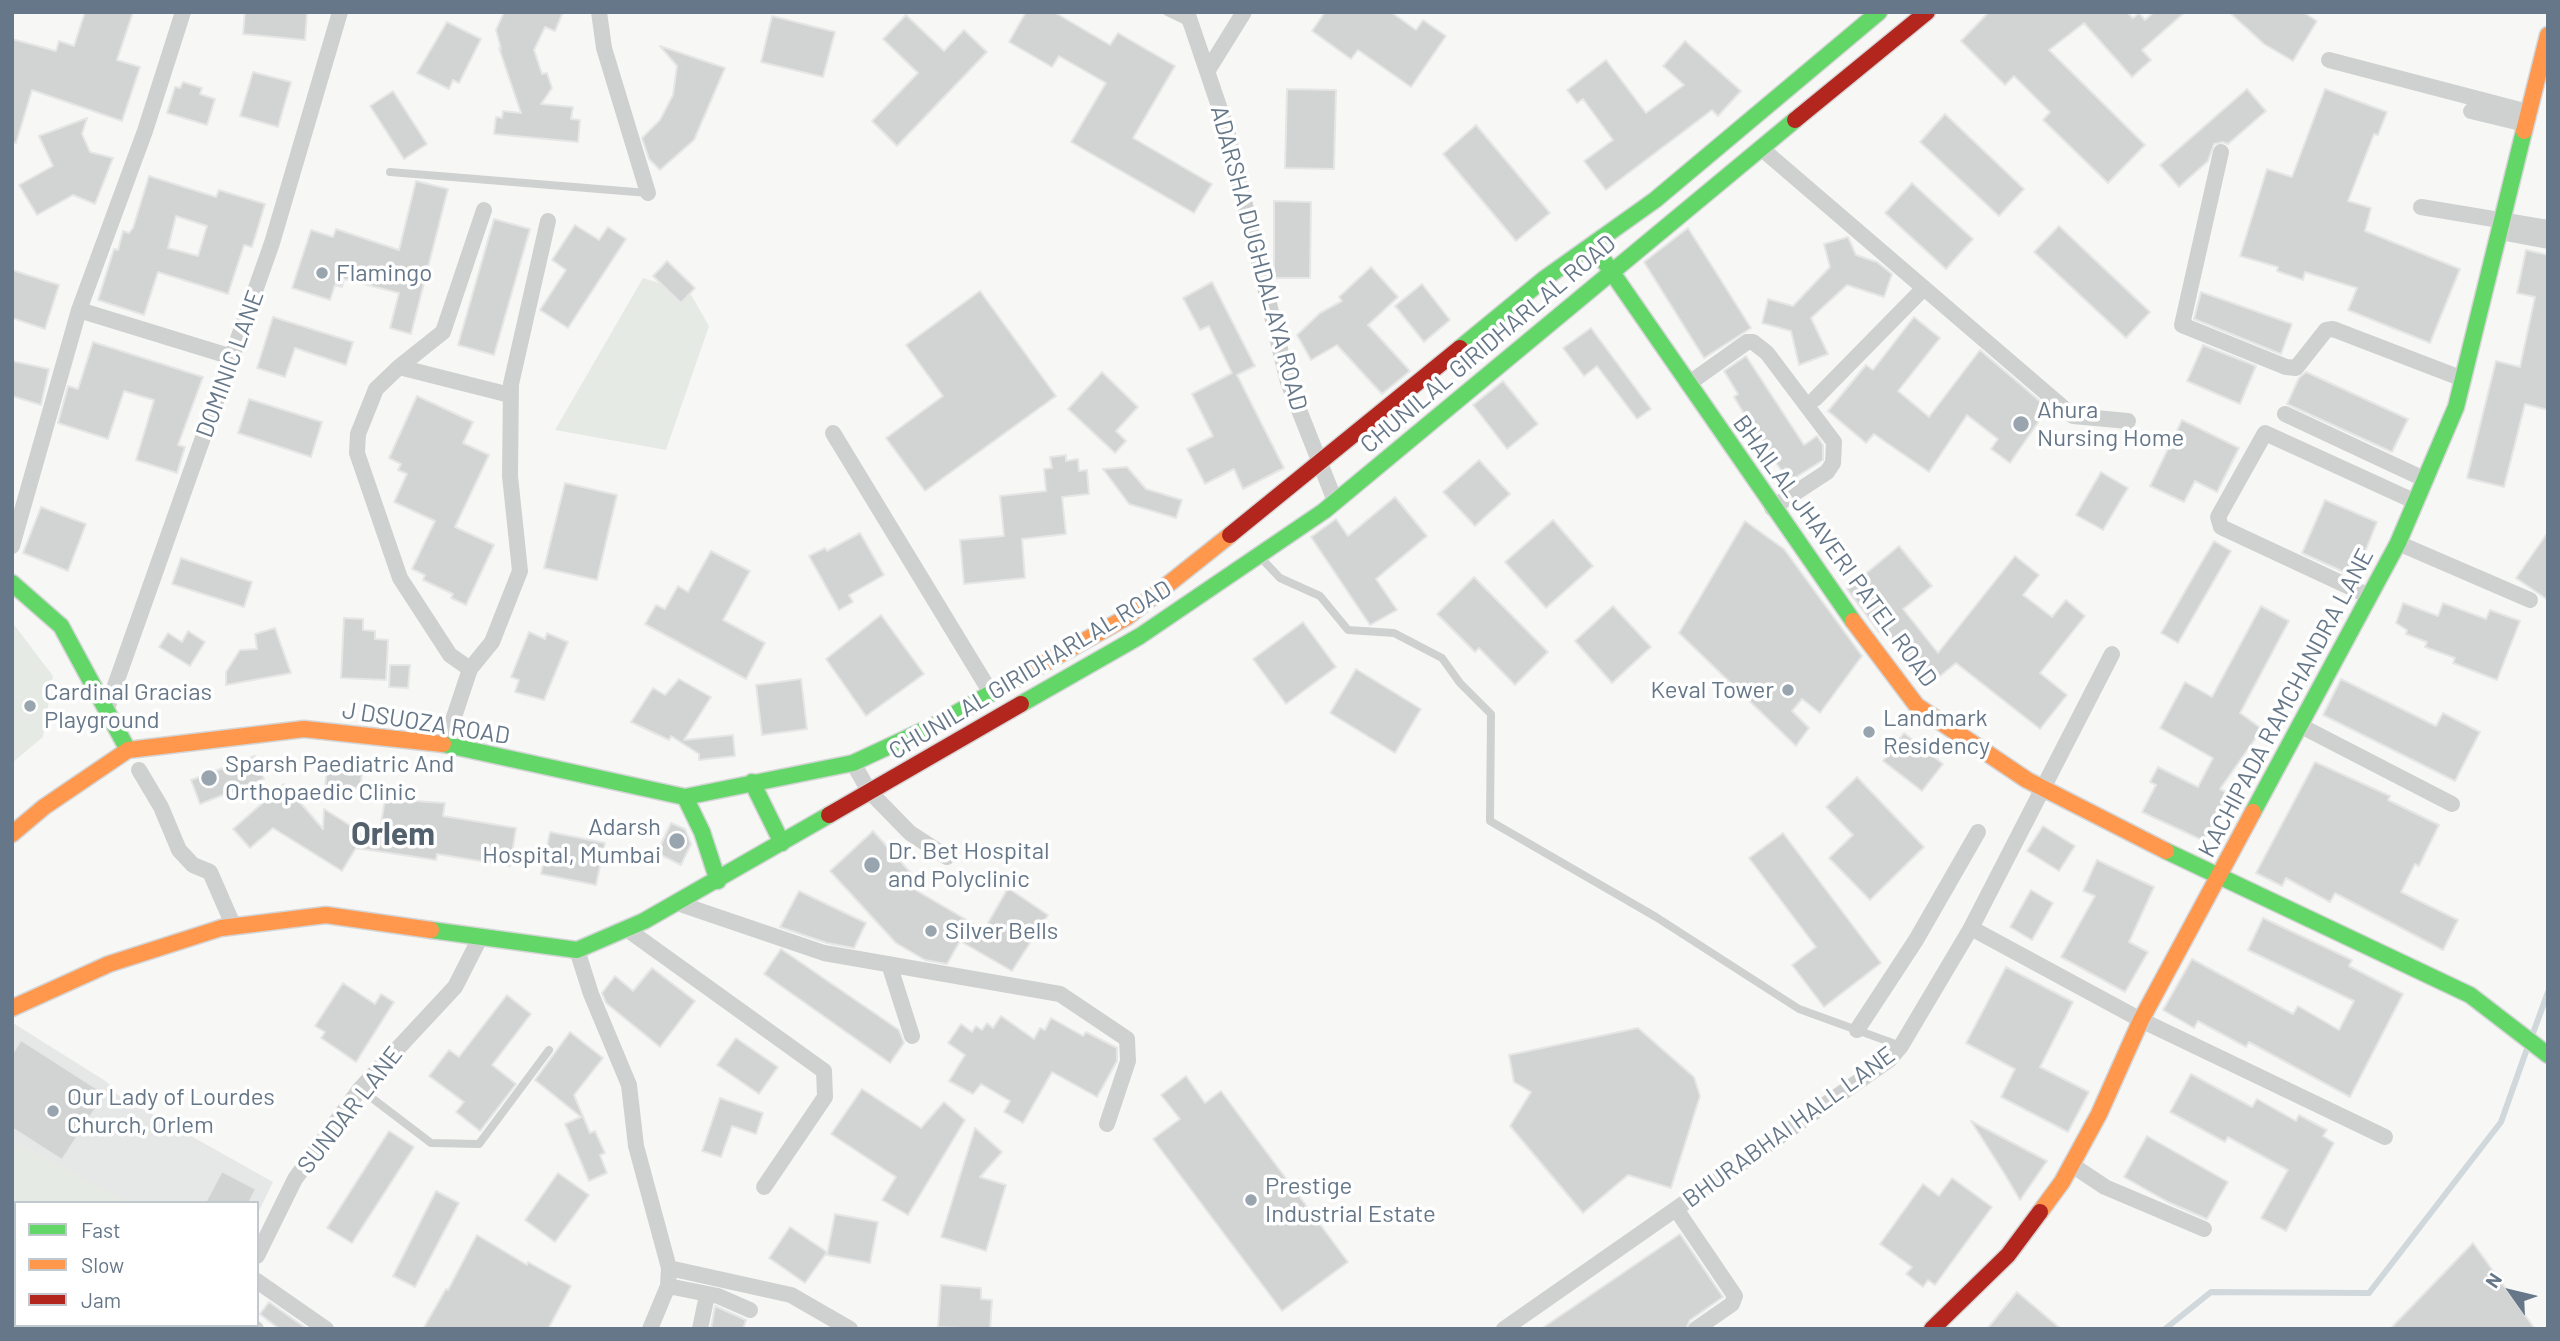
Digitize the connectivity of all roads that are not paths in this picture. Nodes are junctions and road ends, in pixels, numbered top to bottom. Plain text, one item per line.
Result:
1 (183, 12) edge
2 (340, 12) edge
3 (599, 12) edge
4 (1167, 12) edge
5 (1244, 12) edge
6 (1879, 12) edge
7 (1927, 12) edge
8 (1188, 18) edge
9 (2548, 35) edge
10 (2329, 60) dead end
11 (1208, 70) junction
12 (2472, 111) dead end
13 (2526, 118) junction
14 (1762, 149) junction
15 (2221, 152) dead end
16 (390, 172) dead end
17 (648, 193) joint
18 (2421, 207) dead end
19 (484, 210) dead end
20 (548, 221) dead end
21 (2499, 227) junction
22 (2548, 228) edge
23 (2548, 241) edge
24 (1592, 243) junction
25 (1610, 271) junction
26 (1924, 288) junction
27 (79, 310) junction
28 (232, 357) junction
29 (398, 367) junction
30 (2463, 379) junction
31 (1688, 384) junction
32 (510, 395) junction
33 (1815, 399) dead end
34 (2285, 414) dead end
35 (2128, 421) dead end
36 (833, 433) dead end
37 (1319, 465) junction
38 (2426, 480) junction
39 (1335, 501) junction
40 (2416, 502) junction
41 (1773, 508) junction
42 (2398, 543) junction
43 (12, 546) edge
44 (1258, 555) junction
45 (12, 583) edge
46 (2369, 596) junction
47 (2530, 600) dead end
48 (2112, 654) dead end
49 (470, 669) junction
50 (991, 693) junction
51 (106, 711) junction
52 (2299, 725) junction
53 (446, 744) junction
54 (128, 750) junction
55 (853, 763) junction
56 (139, 771) dead end
57 (752, 782) junction
58 (2042, 787) junction
59 (869, 791) junction
60 (685, 797) junction
61 (2452, 804) dead end
62 (1978, 832) dead end
63 (12, 834) edge
64 (782, 843) junction
65 (947, 857) dead end
66 (2218, 878) junction
67 (718, 881) junction
68 (677, 903) junction
69 (234, 927) junction
70 (1971, 928) junction
71 (628, 930) junction
72 (480, 938) junction
73 (577, 950) junction
74 (889, 964) junction
75 (12, 1008) edge
76 (2141, 1020) junction
77 (1857, 1030) junction
78 (912, 1036) dead end
79 (1901, 1046) junction
80 (548, 1050) dead end
81 (2548, 1055) edge
82 (360, 1089) junction
83 (1107, 1124) dead end
84 (2385, 1137) dead end
85 (2072, 1164) junction
86 (764, 1187) dead end
87 (1676, 1209) junction
88 (2204, 1229) dead end
89 (259, 1252) edge
90 (669, 1268) junction
91 (259, 1282) edge
92 (668, 1286) junction
93 (707, 1295) junction
94 (750, 1310) dead end
95 (326, 1329) edge
96 (650, 1329) edge
97 (700, 1329) edge
98 (850, 1329) edge
99 (1504, 1329) edge
100 (1696, 1329) edge
101 (1932, 1329) edge

1 - 27 street
2 - 28 street, DOMINIC LANE
3 - 17 street
4 - 8 lane
5 - 11 street
6 - 24 main road, CHUNILAL GIRIDHARLAL ROAD
7 - 14 main road, CHUNILAL GIRIDHARLAL ROAD
8 - 11 street, ADARSHA DUGHDALAYA ROAD
9 - 13 main road, KACHIPADA RAMCHANDRA LANE
10 - 13 street
11 - 37 street, ADARSHA DUGHDALAYA ROAD
12 - 13 street
13 - 21 main road, KACHIPADA RAMCHANDRA LANE
14 - 25 main road, CHUNILAL GIRIDHARLAL ROAD
14 - 26 street
15 - 30 street
16 - 17 lane
18 - 21 street
19 - 29 street
20 - 32 street
21 - 22 street
21 - 23 street
21 - 30 main road, KACHIPADA RAMCHANDRA LANE
24 - 25 main road, BHAILAL JHAVERI PATEL ROAD
24 - 37 main road, CHUNILAL GIRIDHARLAL ROAD
25 - 31 main road, BHAILAL JHAVERI PATEL ROAD
25 - 39 main road, CHUNILAL GIRIDHARLAL ROAD
26 - 33 street
26 - 35 street
27 - 28 street
27 - 43 street
28 - 51 street, DOMINIC LANE
29 - 32 street
29 - 49 street
30 - 38 main road, KACHIPADA RAMCHANDRA LANE
31 - 41 main road, BHAILAL JHAVERI PATEL ROAD
31 - 41 street
32 - 49 street
34 - 38 street
36 - 50 street
37 - 39 street, ADARSHA DUGHDALAYA ROAD
37 - 50 main road, CHUNILAL GIRIDHARLAL ROAD
38 - 40 main road, KACHIPADA RAMCHANDRA LANE
39 - 44 main road, CHUNILAL GIRIDHARLAL ROAD
40 - 42 main road, KACHIPADA RAMCHANDRA LANE
40 - 46 street
41 - 58 main road, BHAILAL JHAVERI PATEL ROAD
42 - 46 main road, KACHIPADA RAMCHANDRA LANE
42 - 47 street
44 - 59 main road, CHUNILAL GIRIDHARLAL ROAD
44 - 77 lane
45 - 51 main road
46 - 52 main road, KACHIPADA RAMCHANDRA LANE
48 - 58 street, BHURABHAI HALL LANE
49 - 53 street
50 - 55 main road, CHUNILAL GIRIDHARLAL ROAD
51 - 54 main road
52 - 61 street
52 - 66 main road, KACHIPADA RAMCHANDRA LANE
53 - 54 main road, J DSUOZA ROAD
53 - 60 main road, J DSUOZA ROAD
54 - 63 main road, J DSUOZA ROAD
55 - 57 main road, J DSUOZA ROAD
55 - 59 street
56 - 69 street
57 - 60 main road, J DSUOZA ROAD
57 - 64 main road
58 - 66 main road, BHAILAL JHAVERI PATEL ROAD
58 - 70 street, BHURABHAI HALL LANE
59 - 64 main road, CHUNILAL GIRIDHARLAL ROAD
59 - 65 street
60 - 67 main road
62 - 77 street
64 - 67 main road, CHUNILAL GIRIDHARLAL ROAD
66 - 76 main road, KACHIPADA RAMCHANDRA LANE
66 - 81 main road, BHAILAL JHAVERI PATEL ROAD
67 - 68 main road, CHUNILAL GIRIDHARLAL ROAD
68 - 71 main road, CHUNILAL GIRIDHARLAL ROAD
68 - 74 street
69 - 72 main road, CHUNILAL GIRIDHARLAL ROAD
69 - 75 main road, CHUNILAL GIRIDHARLAL ROAD
70 - 76 street
70 - 79 street, BHURABHAI HALL LANE
71 - 73 main road, CHUNILAL GIRIDHARLAL ROAD
71 - 86 street
72 - 73 main road, CHUNILAL GIRIDHARLAL ROAD
72 - 82 street, SUNDAR LANE
73 - 90 street
74 - 78 street
74 - 83 street
76 - 84 street
76 - 85 main road, KACHIPADA RAMCHANDRA LANE
77 - 79 lane
79 - 87 street, BHURABHAI HALL LANE
80 - 82 lane
82 - 89 street, SUNDAR LANE
85 - 88 street
85 - 101 main road, KACHIPADA RAMCHANDRA LANE
87 - 99 street, BHURABHAI HALL LANE
87 - 100 street
90 - 92 street
90 - 98 street
91 - 95 street
92 - 93 street
92 - 96 street
93 - 94 street
93 - 97 street

